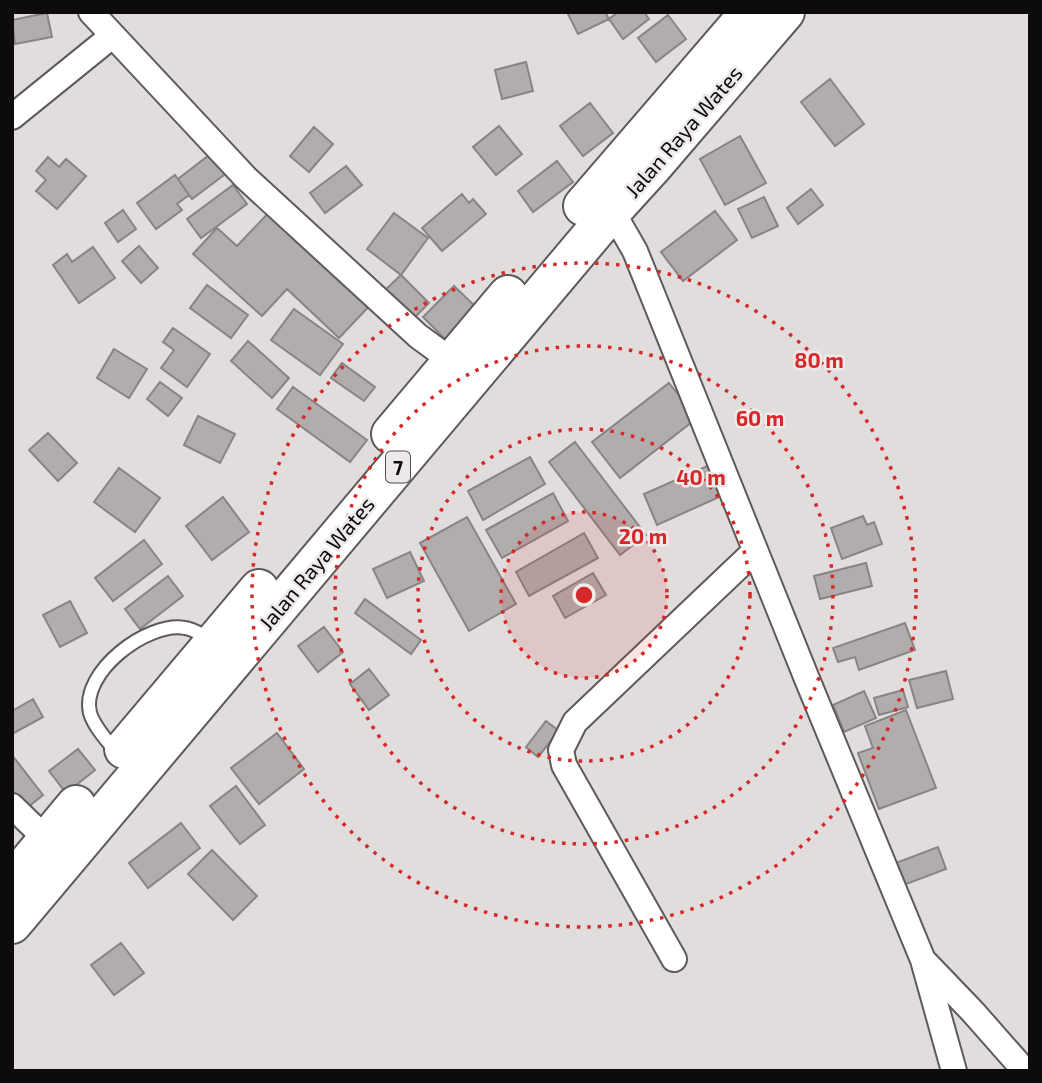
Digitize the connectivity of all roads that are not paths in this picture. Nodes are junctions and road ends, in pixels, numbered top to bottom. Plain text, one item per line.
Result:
1 (91, 12) edge
2 (750, 12) edge
3 (785, 12) edge
4 (111, 36) junction
5 (12, 117) edge
6 (612, 211) junction
7 (452, 361) junction
8 (755, 551) junction
9 (214, 640) junction
10 (119, 755) junction
11 (12, 806) edge
12 (47, 840) junction
13 (12, 882) edge
14 (12, 924) edge
15 (674, 959) dead end
16 (923, 960) junction
17 (954, 1071) edge
18 (1025, 1071) edge

1 - 4 street
2 - 7 highway, Jalan Raya Wates
3 - 6 highway, Jalan Raya Wates / 7
4 - 5 street
4 - 7 street
6 - 8 street
6 - 14 highway, Jalan Raya Wates / 7
7 - 9 highway, Jalan Raya Wates
8 - 15 street
8 - 16 street
9 - 10 highway, Jalan Raya Wates
9 - 10 lane
10 - 12 highway, Jalan Raya Wates
11 - 12 street
12 - 13 highway, Jalan Raya Wates
16 - 17 street
16 - 18 street

